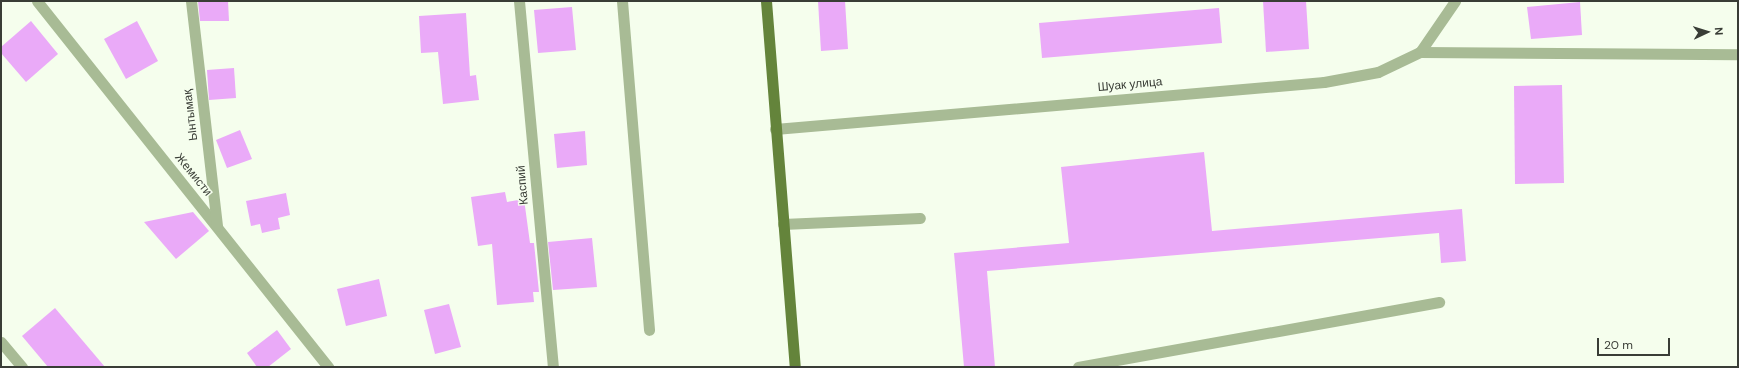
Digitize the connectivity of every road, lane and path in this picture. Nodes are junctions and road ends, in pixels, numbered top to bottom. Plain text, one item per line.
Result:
1 (37, 1) edge
2 (190, 1) edge
3 (519, 1) edge
4 (622, 1) edge
5 (766, 1) edge
6 (1455, 1) edge
7 (1420, 52) junction
8 (1738, 54) edge
9 (775, 129) junction
10 (920, 218) dead end
11 (783, 224) junction
12 (217, 226) junction
13 (1439, 302) dead end
14 (649, 330) dead end
15 (1, 342) edge
16 (22, 367) edge
17 (328, 367) edge
18 (553, 367) edge
19 (795, 367) edge
20 (1078, 367) edge

1 - 12 street, Жемисти
2 - 12 street, Ынтымақ
3 - 18 street, Каспий
4 - 14 street
5 - 9 main road
6 - 7 street
7 - 8 street
7 - 9 street, Шуак улица
9 - 11 main road
10 - 11 street
11 - 19 main road
12 - 17 street, Жемисти
13 - 20 street
15 - 16 street

